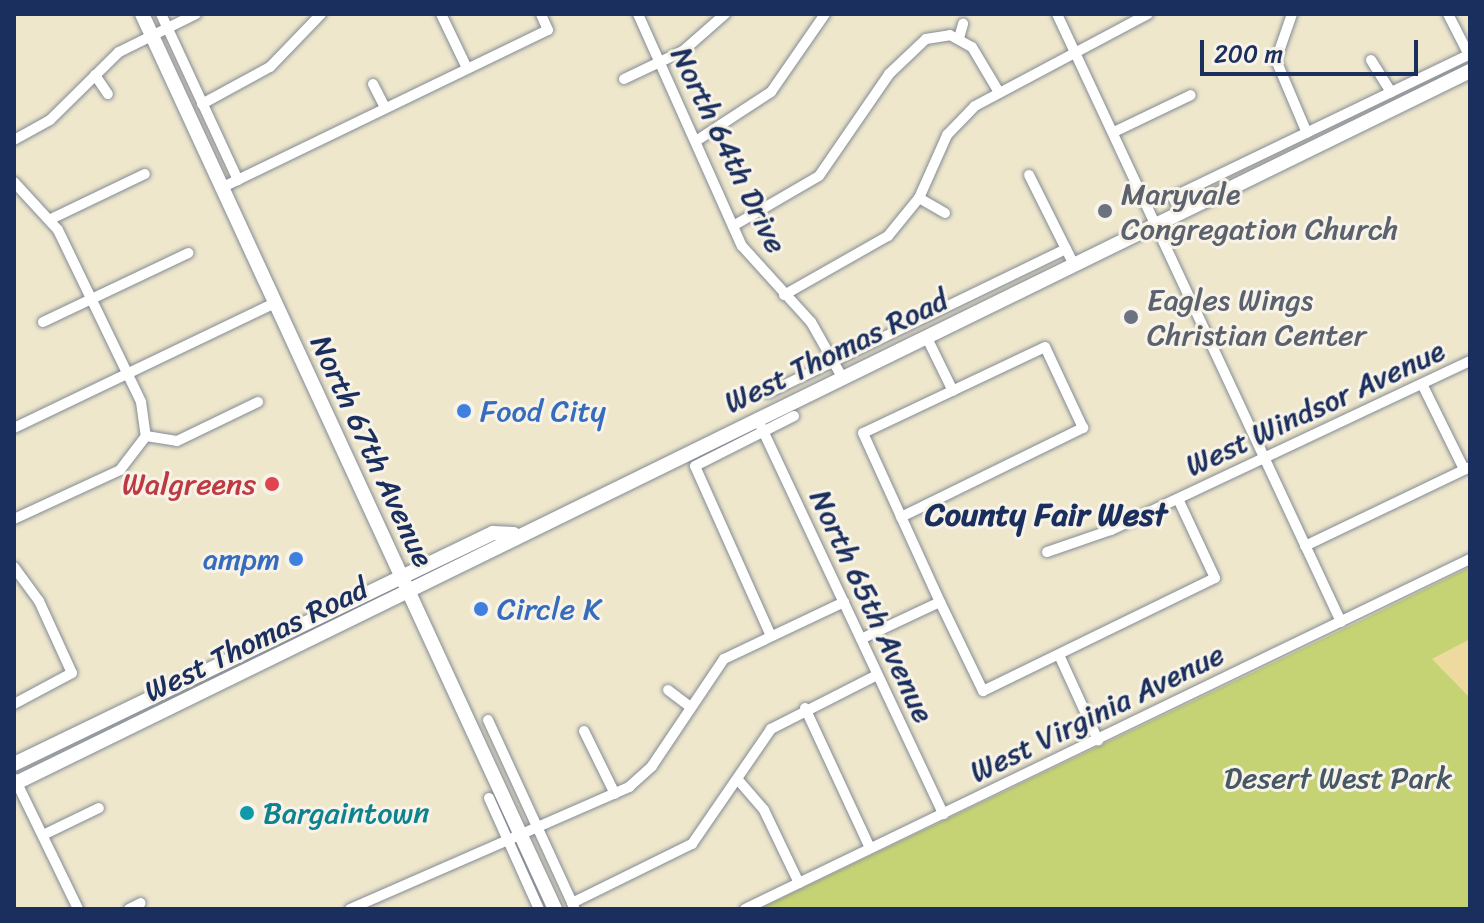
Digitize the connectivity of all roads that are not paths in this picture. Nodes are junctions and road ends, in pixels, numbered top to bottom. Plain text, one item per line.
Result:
1 (142, 14) edge
2 (161, 14) edge
3 (196, 14) edge
4 (321, 14) edge
5 (441, 14) edge
6 (541, 14) edge
7 (638, 14) edge
8 (725, 14) edge
9 (825, 14) edge
10 (1057, 14) edge
11 (1148, 14) edge
12 (1292, 14) edge
13 (1448, 14) edge
14 (963, 24) dead end
15 (167, 28) junction
16 (151, 35) junction
17 (959, 38) junction
18 (1075, 52) junction
19 (1470, 55) edge
20 (1371, 60) dead end
21 (660, 64) junction
22 (467, 68) junction
23 (1470, 71) edge
24 (95, 75) junction
25 (624, 79) dead end
26 (373, 84) dead end
27 (997, 89) junction
28 (1391, 92) junction
29 (108, 94) dead end
30 (1191, 95) dead end
31 (202, 104) junction
32 (385, 108) junction
33 (1114, 132) junction
34 (1307, 133) junction
35 (14, 140) edge
36 (696, 141) junction
37 (145, 174) dead end
38 (1029, 175) dead end
39 (238, 180) junction
40 (14, 182) edge
41 (221, 188) junction
42 (919, 198) junction
43 (1180, 212) junction
44 (945, 213) dead end
45 (51, 219) junction
46 (1156, 225) junction
47 (733, 226) junction
48 (1066, 249) junction
49 (188, 253) dead end
50 (1074, 265) junction
51 (784, 295) junction
52 (91, 299) junction
53 (275, 303) junction
54 (43, 322) dead end
55 (926, 336) junction
56 (835, 361) junction
57 (1470, 361) edge
58 (127, 374) junction
59 (842, 377) junction
60 (1422, 384) junction
61 (953, 391) junction
62 (768, 393) dead end
63 (258, 402) dead end
64 (794, 416) dead end
65 (760, 424) junction
66 (14, 428) edge
67 (146, 436) junction
68 (1264, 458) junction
69 (1467, 468) edge
70 (1380, 496) dead end
71 (1178, 499) junction
72 (1386, 508) junction
73 (901, 517) junction
74 (14, 519) edge
75 (514, 534) junction
76 (1305, 546) junction
77 (1047, 552) dead end
78 (1470, 559) edge
79 (14, 567) edge
80 (402, 578) junction
81 (410, 595) junction
82 (844, 602) junction
83 (940, 602) junction
84 (1341, 622) junction
85 (771, 636) junction
86 (861, 639) junction
87 (1059, 655) junction
88 (877, 675) junction
89 (668, 690) dead end
90 (14, 704) edge
91 (689, 706) junction
92 (805, 708) junction
93 (488, 720) dead end
94 (584, 731) dead end
95 (1098, 740) junction
96 (14, 764) edge
97 (15, 781) edge
98 (739, 781) junction
99 (615, 794) junction
100 (489, 798) dead end
101 (99, 808) dead end
102 (943, 814) junction
103 (539, 831) junction
104 (43, 835) junction
105 (516, 841) junction
106 (870, 848) junction
107 (799, 883) junction
108 (141, 903) dead end
109 (574, 906) edge
110 (78, 909) edge
111 (129, 909) edge
112 (350, 909) edge
113 (539, 909) edge
114 (555, 909) edge
115 (745, 909) edge

1 - 16 main road, North 67th Avenue
2 - 15 street
3 - 15 street
4 - 31 street
5 - 22 street
6 - 22 street
7 - 21 street, North 64th Drive
8 - 21 street
9 - 36 street
10 - 18 street
11 - 18 street
12 - 34 street
13 - 19 street
14 - 17 street
15 - 16 street
15 - 31 street
16 - 24 street
16 - 41 main road, North 67th Avenue
17 - 27 street
17 - 47 street
18 - 27 street
18 - 33 street
19 - 28 street
20 - 28 street
21 - 25 street
21 - 36 street, North 64th Drive
22 - 32 street
23 - 43 main road, West Thomas Road
24 - 29 street
24 - 35 street
26 - 32 street
27 - 42 street
28 - 34 street
30 - 33 street
31 - 39 street
32 - 39 street
33 - 46 street
34 - 43 street
36 - 47 street, North 64th Drive
37 - 45 street
38 - 48 street
39 - 41 street
40 - 45 street
41 - 53 main road, North 67th Avenue
42 - 44 street
42 - 51 street
43 - 46 main road, West Thomas Road
45 - 52 street
46 - 50 main road, West Thomas Road
46 - 68 street
47 - 51 street, North 64th Drive
48 - 50 street
48 - 56 street, West Thomas Road
49 - 52 street
50 - 55 main road, West Thomas Road
51 - 56 street, North 64th Drive
52 - 54 street
52 - 58 street
53 - 58 street
53 - 80 main road, North 67th Avenue
55 - 59 main road, West Thomas Road
55 - 61 street
56 - 59 street, North 64th Drive
56 - 62 street, West Thomas Road
57 - 60 street, West Windsor Avenue
58 - 66 street
58 - 67 street
59 - 65 main road, West Thomas Road
60 - 68 street, West Windsor Avenue
60 - 69 street
61 - 73 street
61 - 73 street
63 - 67 street
64 - 65 street, West Thomas Road
65 - 75 main road, West Thomas Road
65 - 82 street, North 65th Avenue
65 - 85 street, West Thomas Road
67 - 74 street
68 - 71 street, West Windsor Avenue
68 - 76 street
69 - 72 street
70 - 72 street
71 - 77 street, West Windsor Avenue
71 - 87 street
72 - 76 street
73 - 83 street
75 - 80 main road, West Thomas Road
75 - 81 main road, West Thomas Road
76 - 84 street
78 - 84 street, West Virginia Avenue
79 - 90 street
80 - 81 main road, North 67th Avenue
80 - 96 main road, West Thomas Road
81 - 97 main road, West Thomas Road
81 - 105 main road, North 67th Avenue
82 - 85 street
82 - 86 street, North 65th Avenue
83 - 86 street
83 - 87 street
84 - 95 street, West Virginia Avenue
85 - 91 street
86 - 88 street, North 65th Avenue
87 - 95 street
88 - 92 street
88 - 102 street, North 65th Avenue
89 - 91 street
91 - 99 street
92 - 98 street
92 - 106 street
93 - 103 street
94 - 99 street
95 - 102 street, West Virginia Avenue
97 - 104 street
98 - 107 street
98 - 109 street
99 - 103 street
100 - 105 street, North 67th Avenue
101 - 104 street
102 - 106 street, West Virginia Avenue
103 - 105 street
103 - 109 street
104 - 110 street
105 - 112 street
105 - 113 street, North 67th Avenue
105 - 114 main road, North 67th Avenue
106 - 107 street, West Virginia Avenue
107 - 115 street, West Virginia Avenue
108 - 111 street

